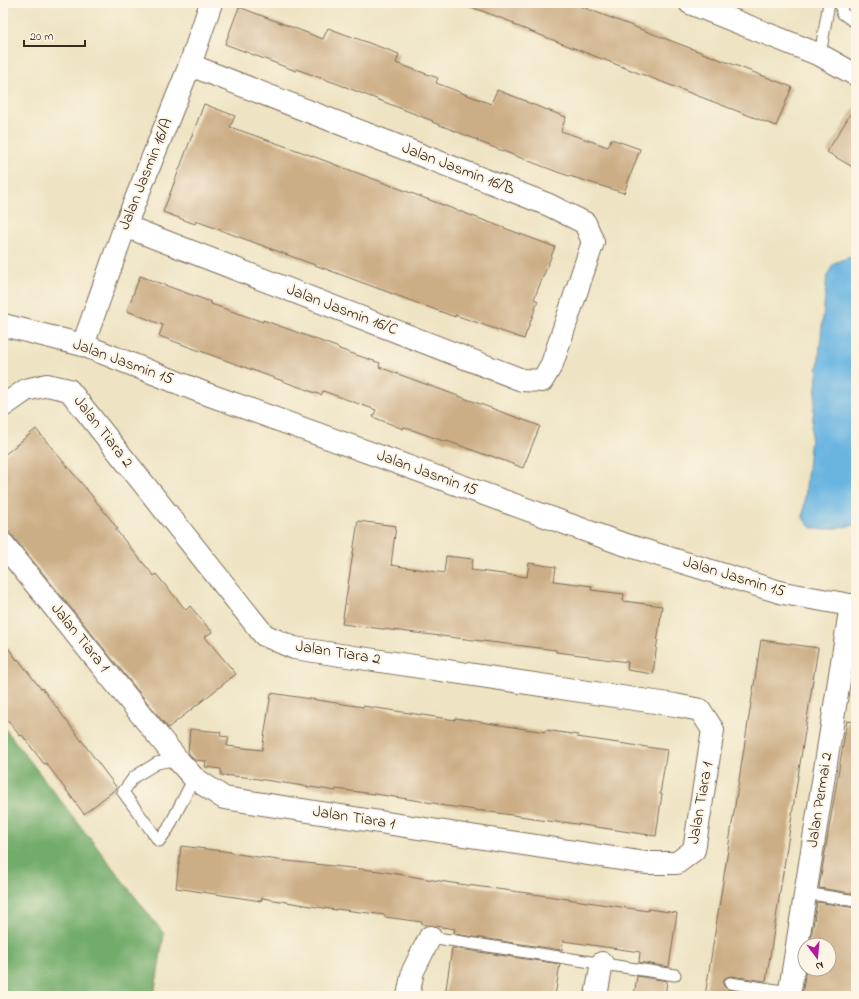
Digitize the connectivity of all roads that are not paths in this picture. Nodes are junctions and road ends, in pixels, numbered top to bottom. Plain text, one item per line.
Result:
1 (211, 3) edge
2 (690, 3) edge
3 (829, 3) edge
4 (840, 3) edge
5 (856, 23) edge
6 (820, 55) junction
7 (190, 65) junction
8 (856, 75) edge
9 (125, 226) junction
10 (3, 325) edge
11 (83, 345) junction
12 (552, 364) joint
13 (3, 406) edge
14 (3, 544) edge
15 (854, 605) edge
16 (713, 730) joint
17 (177, 759) junction
18 (194, 778) junction
19 (806, 893) junction
20 (856, 900) edge
21 (430, 937) joint
22 (602, 963) junction
23 (675, 975) dead end
24 (730, 983) dead end
25 (790, 994) edge
26 (408, 996) edge
27 (596, 996) edge

1 - 7 street, Jalan Jasmin 16/A
2 - 6 street
3 - 6 lane
4 - 5 lane
6 - 8 street
7 - 9 street, Jalan Jasmin 16/A
7 - 12 street, Jalan Jasmin 16/B
9 - 11 street, Jalan Jasmin 16/A
9 - 12 street, Jalan Jasmin 16/C
10 - 11 street, Jalan Jasmin 15
11 - 15 street, Jalan Jasmin 15
13 - 16 street, Jalan Tiara 2
14 - 17 street, Jalan Tiara 1
15 - 19 street, Jalan Permai 2
16 - 18 street, Jalan Tiara 1
17 - 18 street, Jalan Tiara 1
17 - 18 lane
19 - 20 lane
19 - 25 street, Jalan Permai 2
21 - 22 lane
21 - 26 street
22 - 23 lane
22 - 27 street
24 - 25 lane

